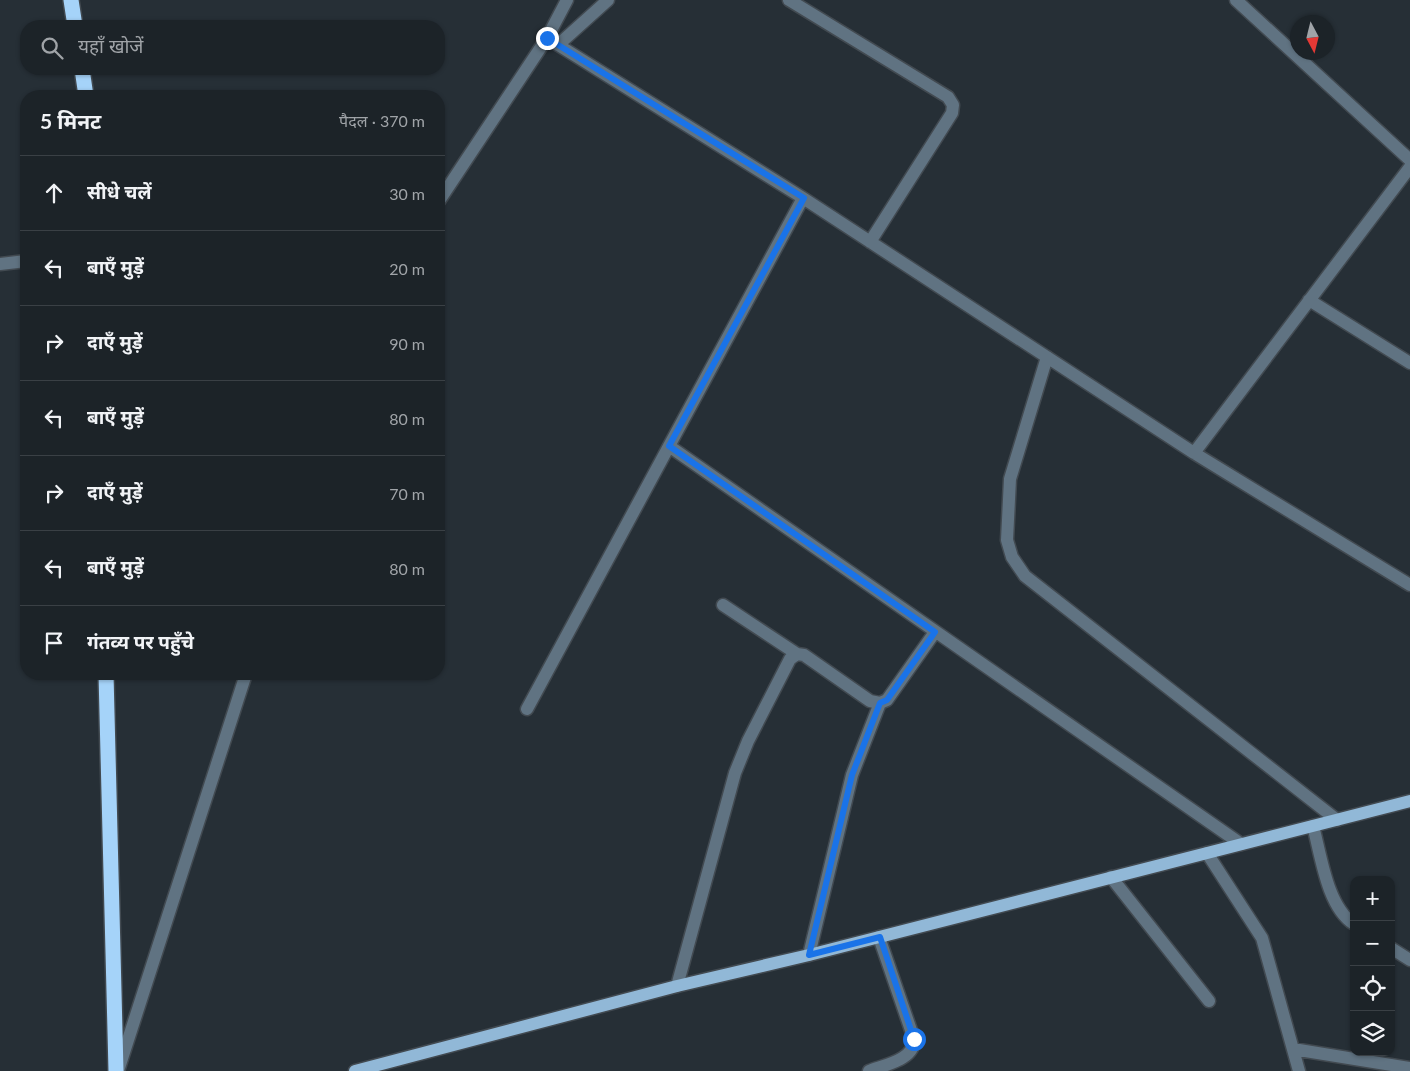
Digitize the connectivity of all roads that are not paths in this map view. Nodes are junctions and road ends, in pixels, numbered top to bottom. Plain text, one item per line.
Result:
1 (72, 0) edge
2 (567, 0) edge
3 (608, 0) edge
4 (789, 0) edge
5 (1236, 0) edge
6 (74, 20) edge
7 (547, 38) junction
8 (558, 45) junction
9 (83, 75) edge
10 (85, 90) edge
11 (1410, 160) edge
12 (1410, 167) edge
13 (445, 192) edge
14 (804, 198) junction
15 (870, 242) junction
16 (20, 262) edge
17 (0, 264) edge
18 (1309, 300) junction
19 (1047, 357) junction
20 (1410, 363) edge
21 (669, 446) junction
22 (1194, 453) junction
23 (1410, 585) edge
24 (724, 605) dead end
25 (935, 632) junction
26 (797, 654) junction
27 (106, 680) edge
28 (244, 680) edge
29 (880, 703) junction
30 (527, 709) dead end
31 (1410, 801) edge
32 (1337, 820) junction
33 (1313, 826) junction
34 (1240, 844) junction
35 (1207, 853) junction
36 (1111, 877) junction
37 (1351, 921) edge
38 (880, 937) junction
39 (1395, 951) edge
40 (809, 955) junction
41 (1410, 960) edge
42 (677, 986) junction
43 (1209, 1001) dead end
44 (1293, 1049) junction
45 (1410, 1068) edge
46 (117, 1071) edge
47 (355, 1071) edge
48 (869, 1071) edge
49 (1299, 1071) edge

1 - 6 highway
2 - 7 street
3 - 8 street
4 - 15 street
5 - 11 street
7 - 8 street
7 - 13 street
8 - 14 street
9 - 10 highway
12 - 18 street
14 - 15 street
14 - 21 street
15 - 19 street
16 - 17 street
18 - 20 street
18 - 22 street
19 - 22 street
19 - 32 street
21 - 25 street
21 - 30 street
22 - 23 street
24 - 26 street
25 - 29 street
25 - 34 street
26 - 29 street
26 - 42 street
27 - 46 highway
28 - 46 street
29 - 40 street
31 - 32 main road
32 - 33 main road
33 - 34 main road
33 - 37 street
34 - 35 main road
35 - 36 main road
35 - 44 street
36 - 38 main road
36 - 43 street
38 - 40 main road
38 - 48 street
39 - 41 street
40 - 42 main road
42 - 47 main road
44 - 45 street
44 - 49 street

